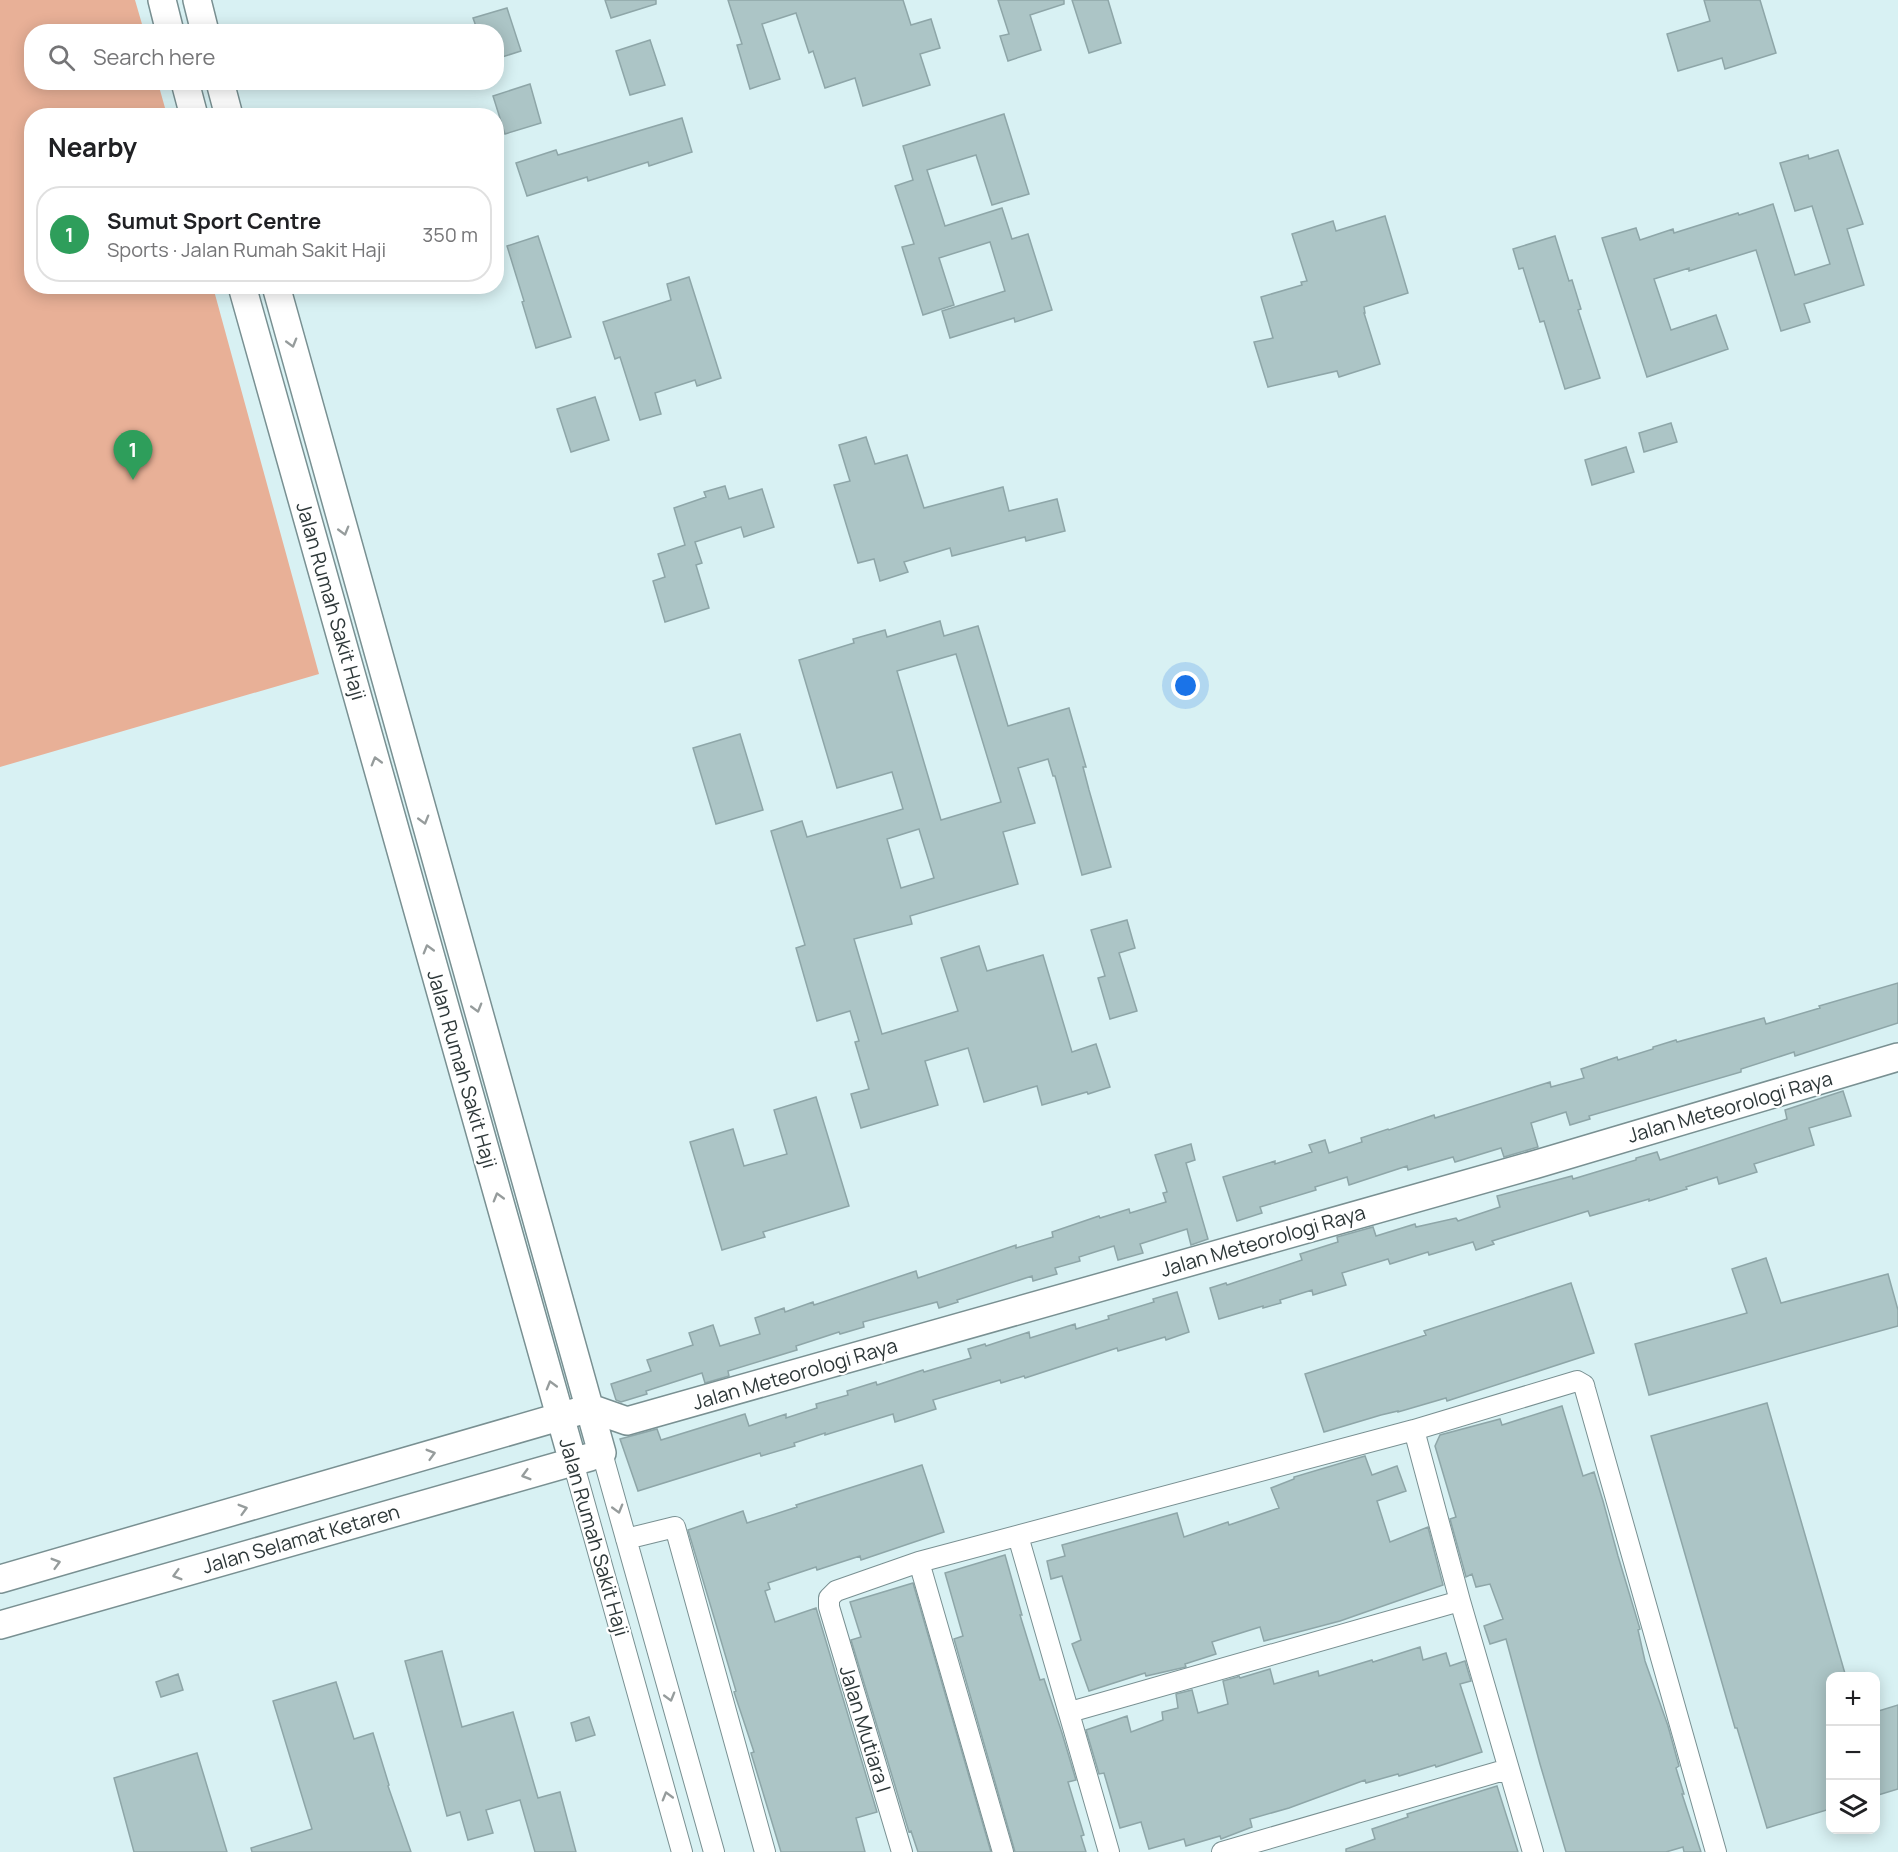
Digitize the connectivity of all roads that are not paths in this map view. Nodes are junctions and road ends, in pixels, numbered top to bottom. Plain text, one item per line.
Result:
1 (162, 0) edge
2 (197, 0) edge
3 (169, 24) edge
4 (204, 24) edge
5 (187, 90) edge
6 (222, 90) edge
7 (192, 108) edge
8 (227, 108) edge
9 (244, 294) edge
10 (278, 294) edge
11 (1898, 1057) edge
12 (590, 1408) junction
13 (560, 1417) junction
14 (627, 1421) junction
15 (1414, 1431) junction
16 (602, 1453) junction
17 (573, 1462) junction
18 (1018, 1536) junction
19 (626, 1539) junction
20 (919, 1562) junction
21 (0, 1579) edge
22 (1460, 1601) junction
23 (0, 1626) edge
24 (1070, 1712) junction
25 (1508, 1769) junction
26 (682, 1852) edge
27 (714, 1852) edge
28 (765, 1852) edge
29 (902, 1852) edge
30 (1003, 1852) edge
31 (1109, 1852) edge
32 (1222, 1852) edge
33 (1533, 1852) edge
34 (1716, 1852) edge

1 - 3 street
2 - 4 street
5 - 7 street
6 - 8 street
13 -> 9 street, Jalan Rumah Sakit Haji
10 -> 12 street, Jalan Rumah Sakit Haji
11 - 14 street, Jalan Meteorologi Raya
12 - 13 street
12 - 14 street
12 - 16 street, Jalan Rumah Sakit Haji
13 - 17 street, Jalan Rumah Sakit Haji
21 -> 13 street
14 - 16 street
15 - 18 street
15 - 22 street
15 - 34 street
16 - 17 street, Jalan Selamat Ketaren
16 -> 19 street, Jalan Rumah Sakit Haji
17 -> 23 street, Jalan Selamat Ketaren
26 -> 17 street, Jalan Rumah Sakit Haji
18 - 20 street
18 - 24 street
19 -> 27 street, Jalan Rumah Sakit Haji
19 - 28 street
20 - 29 street, Jalan Mutiara I
20 - 30 street
22 - 24 street
22 - 25 street
24 - 31 street
25 - 32 street
25 - 33 street

